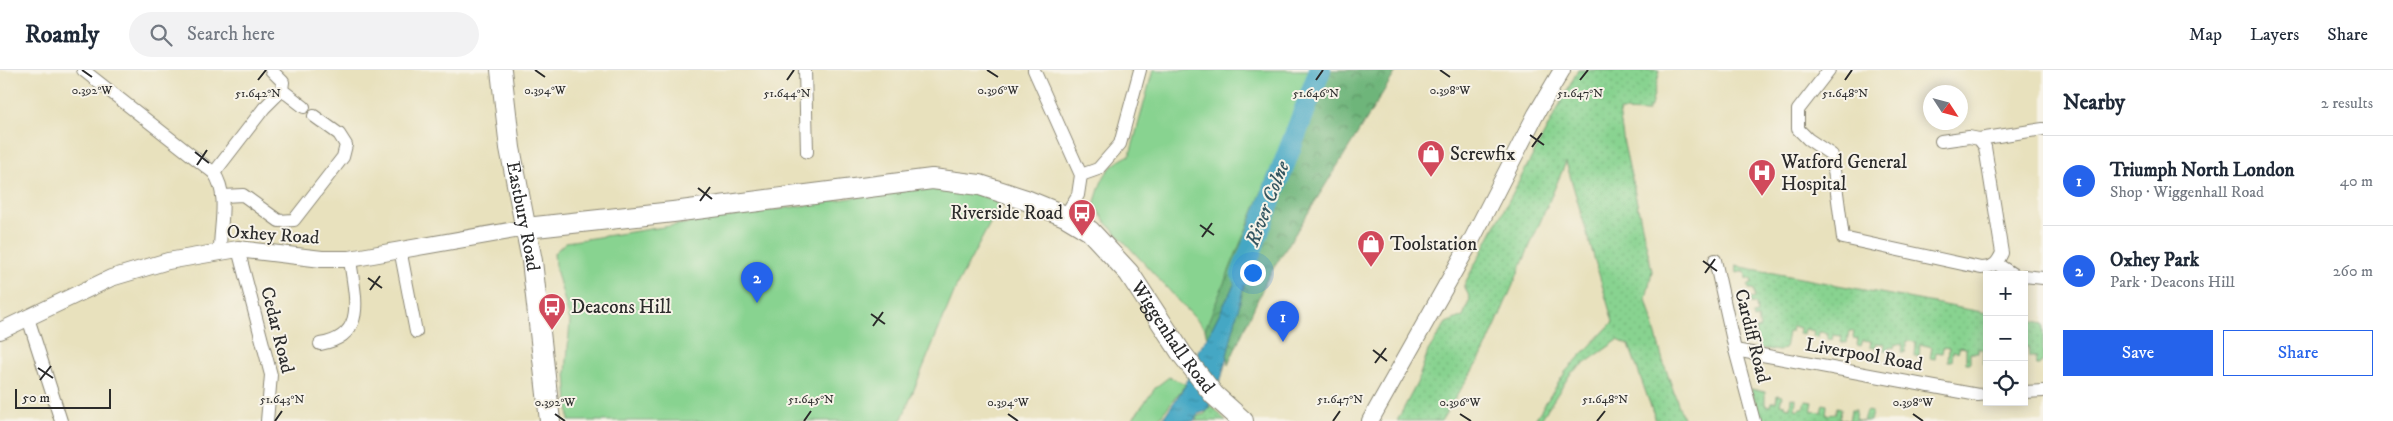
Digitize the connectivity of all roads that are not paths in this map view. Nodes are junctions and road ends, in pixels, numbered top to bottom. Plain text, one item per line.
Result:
1 (83, 70) edge
2 (271, 70) edge
3 (501, 70) edge
4 (805, 70) edge
5 (1034, 70) edge
6 (1140, 70) edge
7 (1562, 70) edge
8 (1829, 70) edge
9 (282, 90) junction
10 (304, 107) dead end
11 (314, 116) dead end
12 (2043, 129) edge
13 (1979, 139) junction
14 (1941, 140) dead end
15 (807, 152) dead end
16 (214, 172) junction
17 (1081, 175) junction
18 (224, 196) junction
19 (1065, 216) junction
20 (526, 228) junction
21 (238, 249) junction
22 (400, 249) junction
23 (220, 250) junction
24 (350, 259) junction
25 (1715, 260) dead end
26 (1997, 264) junction
27 (2008, 271) edge
28 (2028, 276) edge
29 (2043, 278) edge
30 (28, 318) junction
31 (0, 330) edge
32 (416, 332) dead end
33 (320, 344) dead end
34 (1735, 350) junction
35 (2043, 391) edge
36 (2028, 392) edge
37 (1983, 394) edge
38 (62, 421) edge
39 (267, 421) edge
40 (550, 421) edge
41 (1243, 421) edge
42 (1370, 421) edge
43 (1754, 421) edge

1 - 16 street
2 - 9 street
3 - 20 main road, Eastbury Road
4 - 15 street
5 - 17 street
6 - 17 street
7 - 42 street
8 - 26 street
9 - 10 street
9 - 16 street
11 - 18 street
12 - 13 street
13 - 14 street
13 - 26 street
16 - 18 street
17 - 19 street
18 - 23 street
19 - 20 main road
19 - 41 main road, Wiggenhall Road
20 - 22 street, Oxhey Road
20 - 40 main road, Eastbury Road
21 - 23 street, Oxhey Road
21 - 24 street, Oxhey Road
21 - 39 street, Cedar Road
22 - 24 street, Oxhey Road
22 - 32 street
23 - 30 street, Oxhey Road
24 - 33 street
25 - 34 street, Cardiff Road
26 - 27 street
28 - 29 street
30 - 31 street, Oxhey Road
30 - 38 street
34 - 37 street, Liverpool Road
34 - 43 street, Cardiff Road
35 - 36 street

